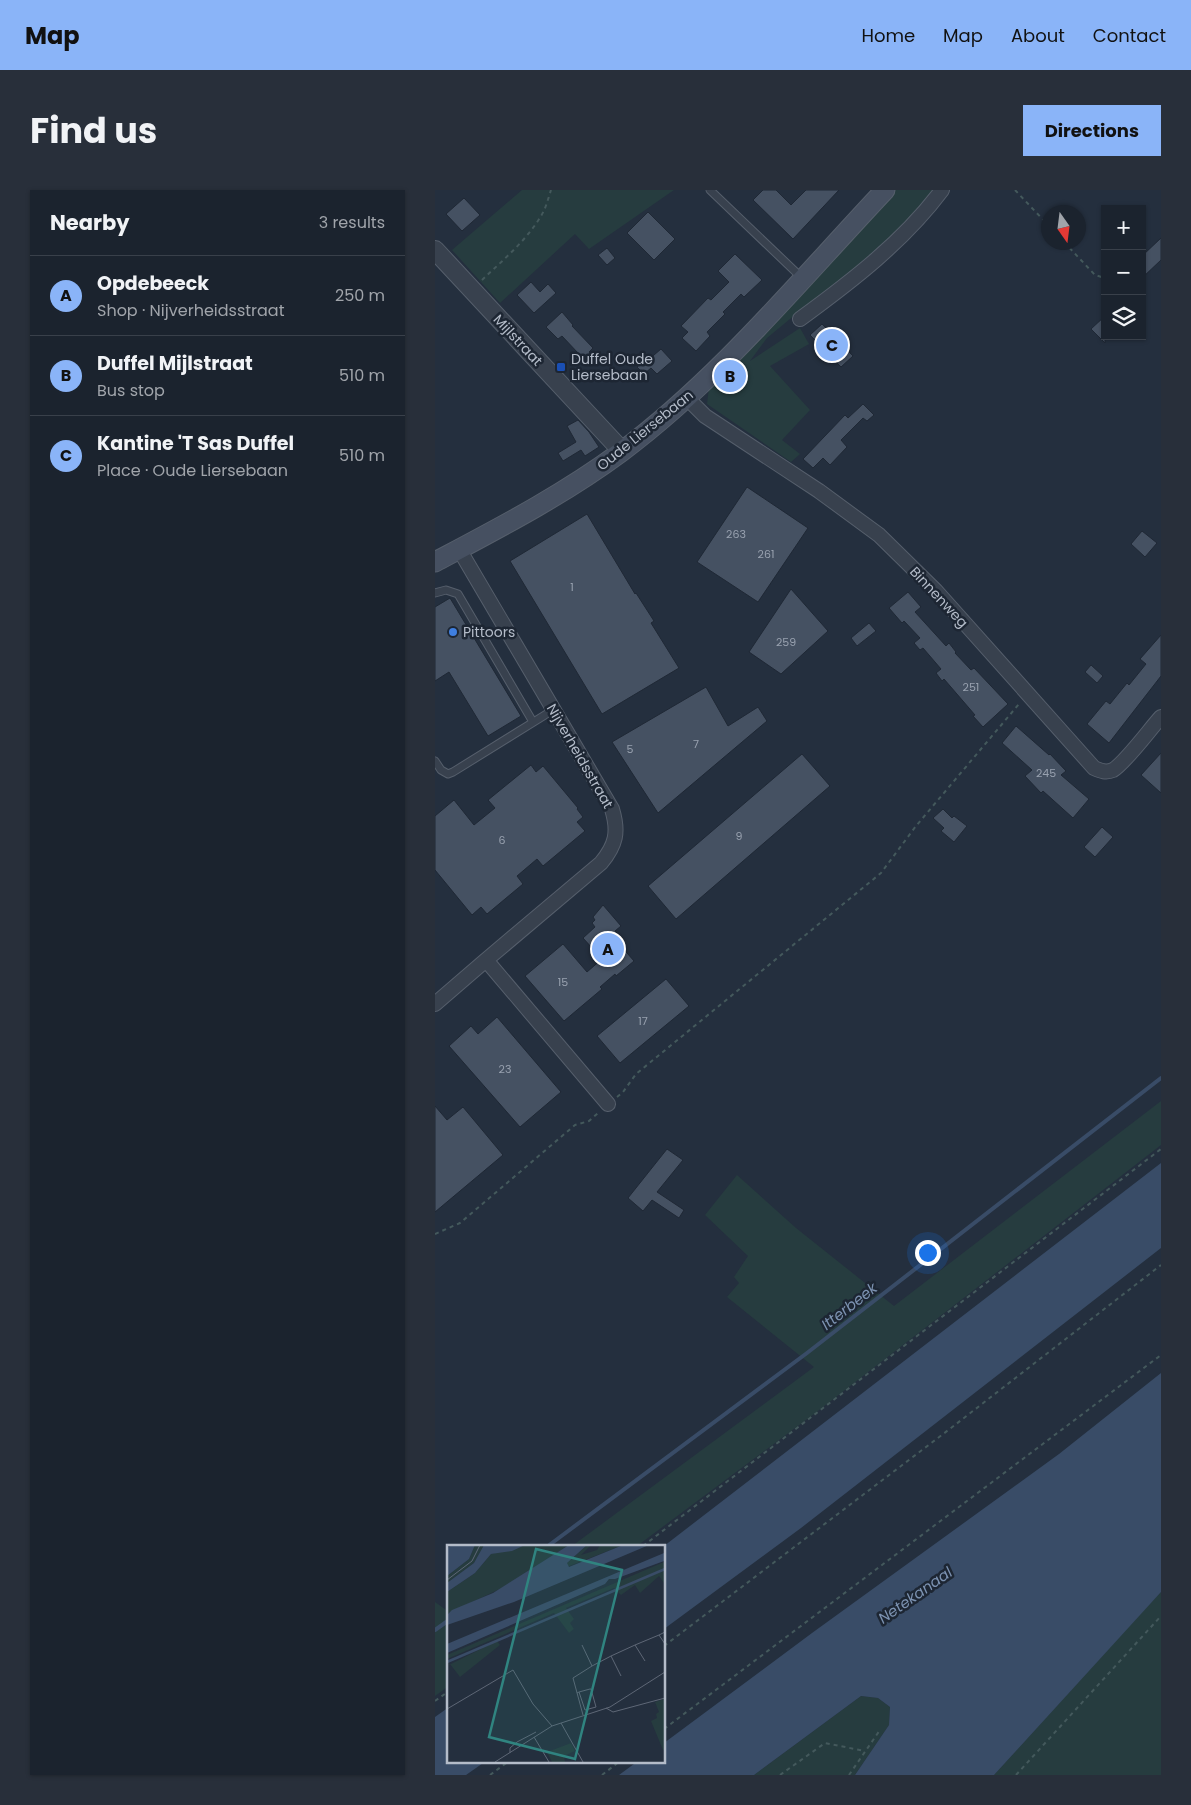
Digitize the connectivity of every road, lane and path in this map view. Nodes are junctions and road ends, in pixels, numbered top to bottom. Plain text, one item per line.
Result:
1 (551, 190) edge
2 (710, 190) edge
3 (885, 190) edge
4 (942, 190) edge
5 (1015, 190) edge
6 (1041, 218) edge
7 (435, 250) edge
8 (1072, 250) edge
9 (1101, 277) edge
10 (802, 278) junction
11 (471, 290) junction
12 (800, 319) dead end
13 (687, 398) junction
14 (621, 451) junction
15 (459, 549) junction
16 (435, 562) edge
17 (435, 593) edge
18 (1027, 694) junction
19 (553, 710) junction
20 (1161, 717) edge
21 (533, 722) junction
22 (435, 761) edge
23 (487, 960) junction
24 (435, 1004) edge
25 (608, 1104) junction
26 (1161, 1149) edge
27 (435, 1234) edge
28 (1161, 1265) edge
29 (1161, 1355) edge
30 (644, 1545) edge
31 (1161, 1616) edge
32 (665, 1645) edge
33 (447, 1692) edge
34 (435, 1700) edge
35 (665, 1728) edge
36 (880, 1730) dead end
37 (865, 1751) junction
38 (508, 1762) edge
39 (619, 1762) edge
40 (490, 1775) edge
41 (601, 1775) edge
42 (781, 1775) edge
43 (849, 1775) edge
44 (1016, 1775) edge

1 - 11 path
2 - 10 lane
3 - 10 main road, Oude Liersebaan
4 - 12 street
5 - 6 path
7 - 11 street, Mijlstraat
8 - 9 path
10 - 13 main road, Oude Liersebaan
11 - 14 street, Mijlstraat
13 - 14 main road, Oude Liersebaan
13 - 18 street, Binnenweg
14 - 15 main road, Oude Liersebaan
15 - 16 main road, Oude Liersebaan
15 - 19 street, Nijverheidsstraat
17 - 21 lane
18 - 20 street, Binnenweg
18 - 25 path
19 - 21 lane
19 - 23 street, Nijverheidsstraat
21 - 22 lane
23 - 24 street, Nijverheidsstraat
23 - 25 street
25 - 27 path
26 - 30 path
28 - 32 path
29 - 35 path
31 - 44 path
33 - 34 path
36 - 37 path
37 - 42 path
37 - 43 path
38 - 40 path
39 - 41 path

